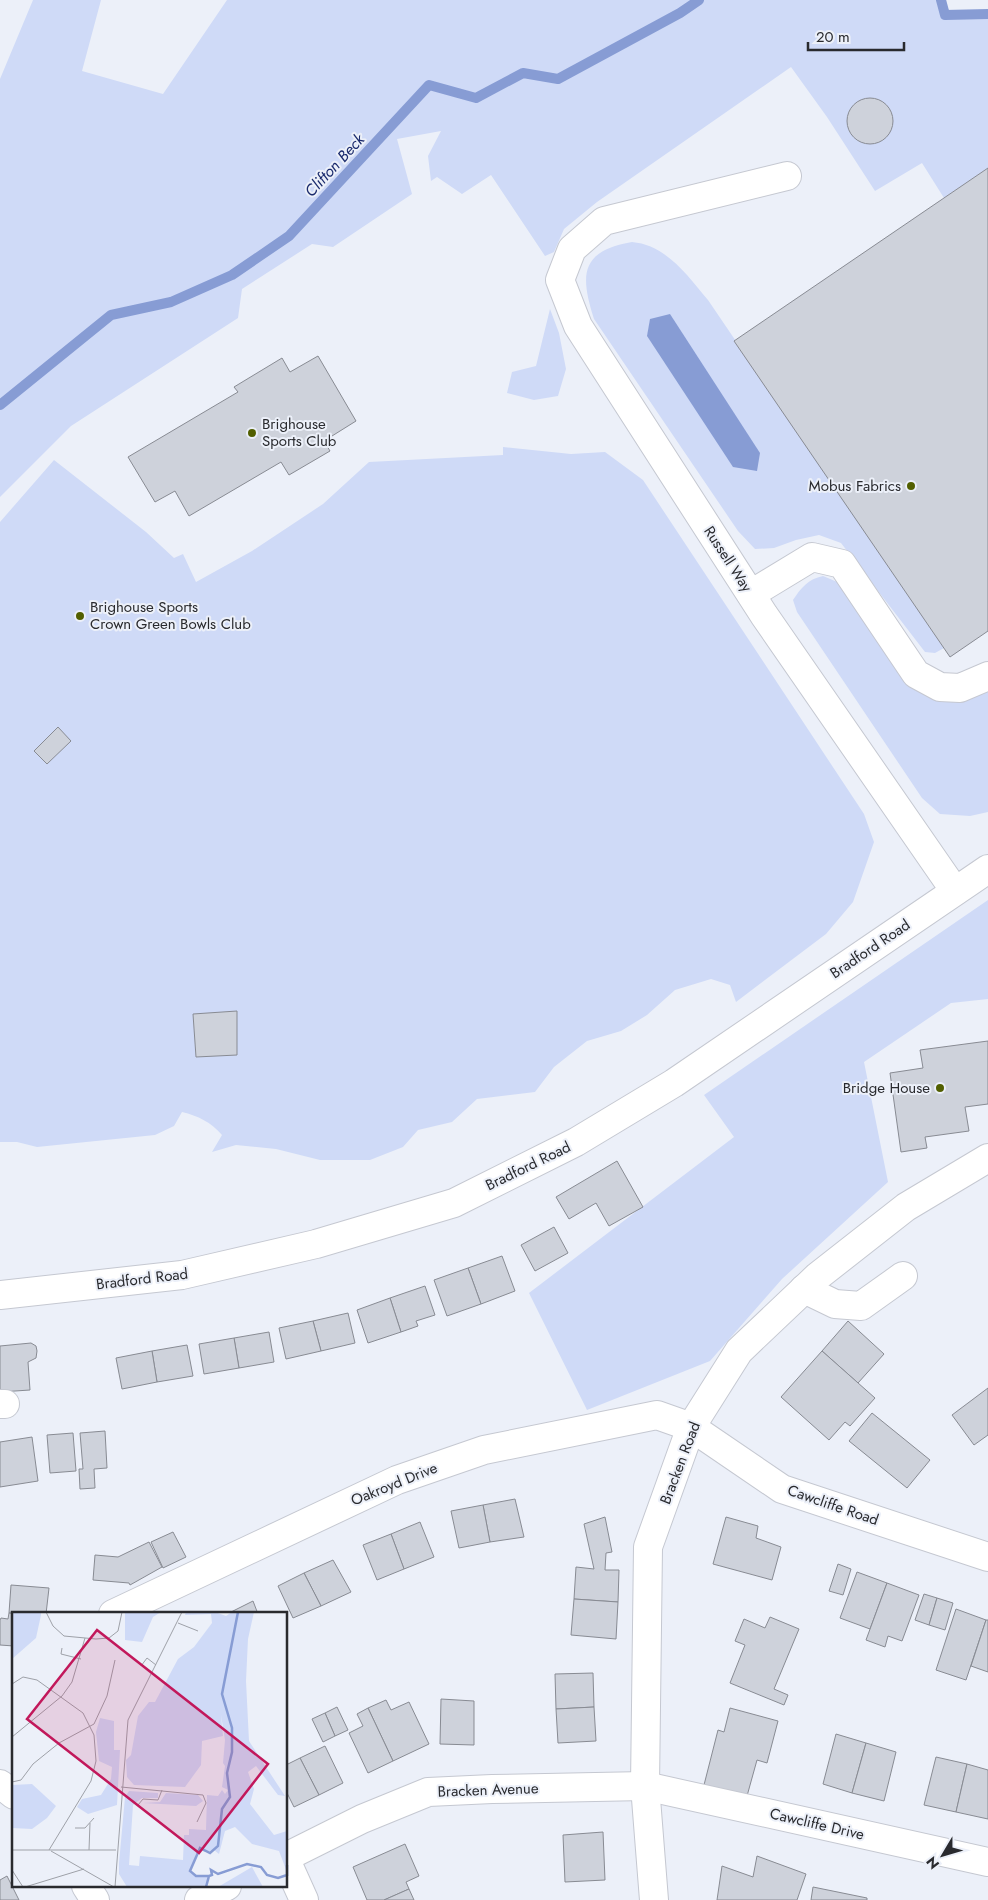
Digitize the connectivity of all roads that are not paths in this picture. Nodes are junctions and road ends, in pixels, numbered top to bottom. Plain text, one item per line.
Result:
1 (787, 176) dead end
2 (751, 594) junction
3 (988, 676) edge
4 (988, 869) edge
5 (956, 891) junction
6 (988, 1158) edge
7 (903, 1276) dead end
8 (804, 1289) junction
9 (0, 1295) edge
10 (691, 1427) junction
11 (988, 1557) edge
12 (117, 1612) edge
13 (0, 1784) edge
14 (645, 1786) junction
15 (12, 1793) edge
16 (288, 1858) edge
17 (988, 1862) edge
18 (288, 1864) edge
19 (87, 1888) edge
20 (223, 1888) edge
21 (95, 1900) edge
22 (198, 1900) edge
23 (304, 1900) edge
24 (654, 1900) edge

1 - 2 street, Russell Way
2 - 3 street
2 - 5 street, Russell Way
4 - 5 street, Bradford Road
5 - 9 street, Bradford Road
6 - 8 street, Bracken Road
7 - 8 street
8 - 10 street, Bracken Road
10 - 11 street, Cawcliffe Road
10 - 12 street, Oakroyd Drive
10 - 14 street, Bracken Road
13 - 15 street
14 - 16 street, Bracken Avenue
14 - 17 street, Cawcliffe Drive
14 - 24 street, Bracken Road
18 - 23 street
19 - 21 street
20 - 22 street

